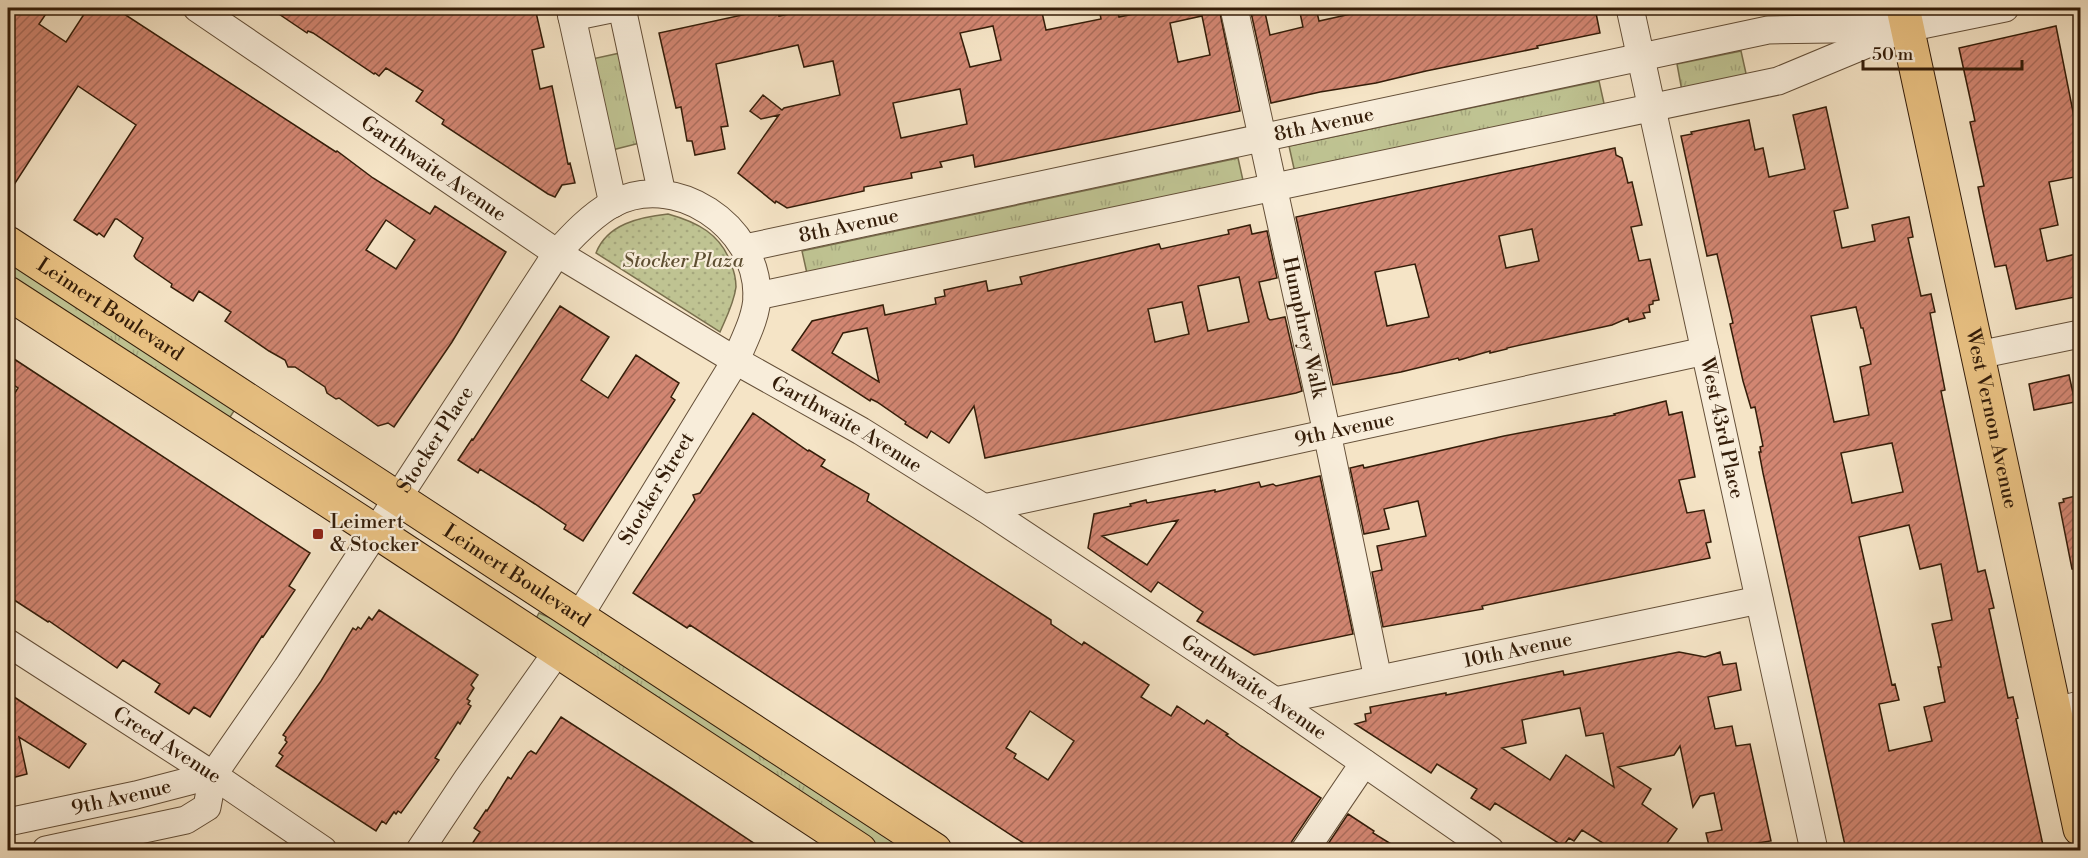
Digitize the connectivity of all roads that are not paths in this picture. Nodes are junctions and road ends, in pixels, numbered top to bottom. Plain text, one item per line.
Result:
1 (197, 8) edge
2 (616, 8) edge
3 (622, 8) edge
4 (1234, 8) edge
5 (1630, 8) edge
6 (2005, 8) edge
7 (571, 12) edge
8 (1905, 18) edge
9 (1641, 57) junction
10 (1652, 108) junction
11 (1263, 137) junction
12 (1273, 187) junction
13 (662, 194) junction
14 (613, 204) junction
15 (8, 243) edge
16 (746, 248) junction
17 (557, 253) junction
18 (8, 293) edge
19 (757, 296) junction
20 (2080, 334) edge
21 (1705, 351) junction
22 (1978, 355) junction
23 (735, 360) junction
24 (1328, 434) junction
25 (398, 498) junction
26 (984, 508) junction
27 (375, 531) junction
28 (1759, 600) junction
29 (578, 618) junction
30 (8, 643) edge
31 (557, 652) junction
32 (1378, 679) junction
33 (1275, 701) junction
34 (2068, 708) edge
35 (1364, 763) junction
36 (213, 775) junction
37 (8, 822) edge
38 (2080, 829) edge
39 (46, 850) edge
40 (324, 850) edge
41 (420, 850) edge
42 (860, 850) edge
43 (935, 850) edge
44 (1305, 850) edge
45 (1490, 850) edge
46 (1814, 850) edge

1 - 17 street, Garthwaite Avenue
2 - 7 street
3 - 13 street
4 - 11 street
5 - 9 street, West 43rd Place
6 - 8 street, 8th Avenue
7 - 14 street
8 - 9 street, 8th Avenue
8 - 10 street, 8th Avenue
8 - 22 main road, West Vernon Avenue
9 - 10 street, West 43rd Place
9 - 11 street, 8th Avenue
10 - 12 street, 8th Avenue
10 - 21 street, West 43rd Place
11 - 12 street, Humphrey Walk
11 - 16 street, 8th Avenue
12 - 19 street, 8th Avenue
12 - 24 street, Humphrey Walk
13 - 14 street
13 - 16 street
14 - 17 street
15 - 25 main road, Leimert Boulevard
16 - 19 street
17 - 23 street, Garthwaite Avenue
17 - 25 street, Stocker Place
18 - 27 main road, Leimert Boulevard
19 - 23 street
20 - 22 street
21 - 24 street, 9th Avenue
21 - 28 street, West 43rd Place
22 - 34 main road, West Vernon Avenue
23 - 26 street, Garthwaite Avenue
23 - 29 street, Stocker Street
24 - 26 street, 9th Avenue
24 - 32 street, Humphrey Walk
25 - 27 street, Stocker Place
25 - 29 main road, Leimert Boulevard
26 - 33 street, Garthwaite Avenue
27 - 31 main road, Leimert Boulevard
27 - 36 street, Stocker Place
28 - 32 street, 10th Avenue
28 - 46 street, West 43rd Place
29 - 43 main road, Leimert Boulevard
30 - 36 street, Creed Avenue
31 - 41 street
31 - 42 main road, Leimert Boulevard
32 - 33 street, 10th Avenue
33 - 35 street, Garthwaite Avenue
34 - 38 main road, West Vernon Avenue
35 - 44 street
35 - 45 street, Garthwaite Avenue
36 - 37 street, 9th Avenue
36 - 39 street, 9th Avenue
36 - 40 street, Creed Avenue

